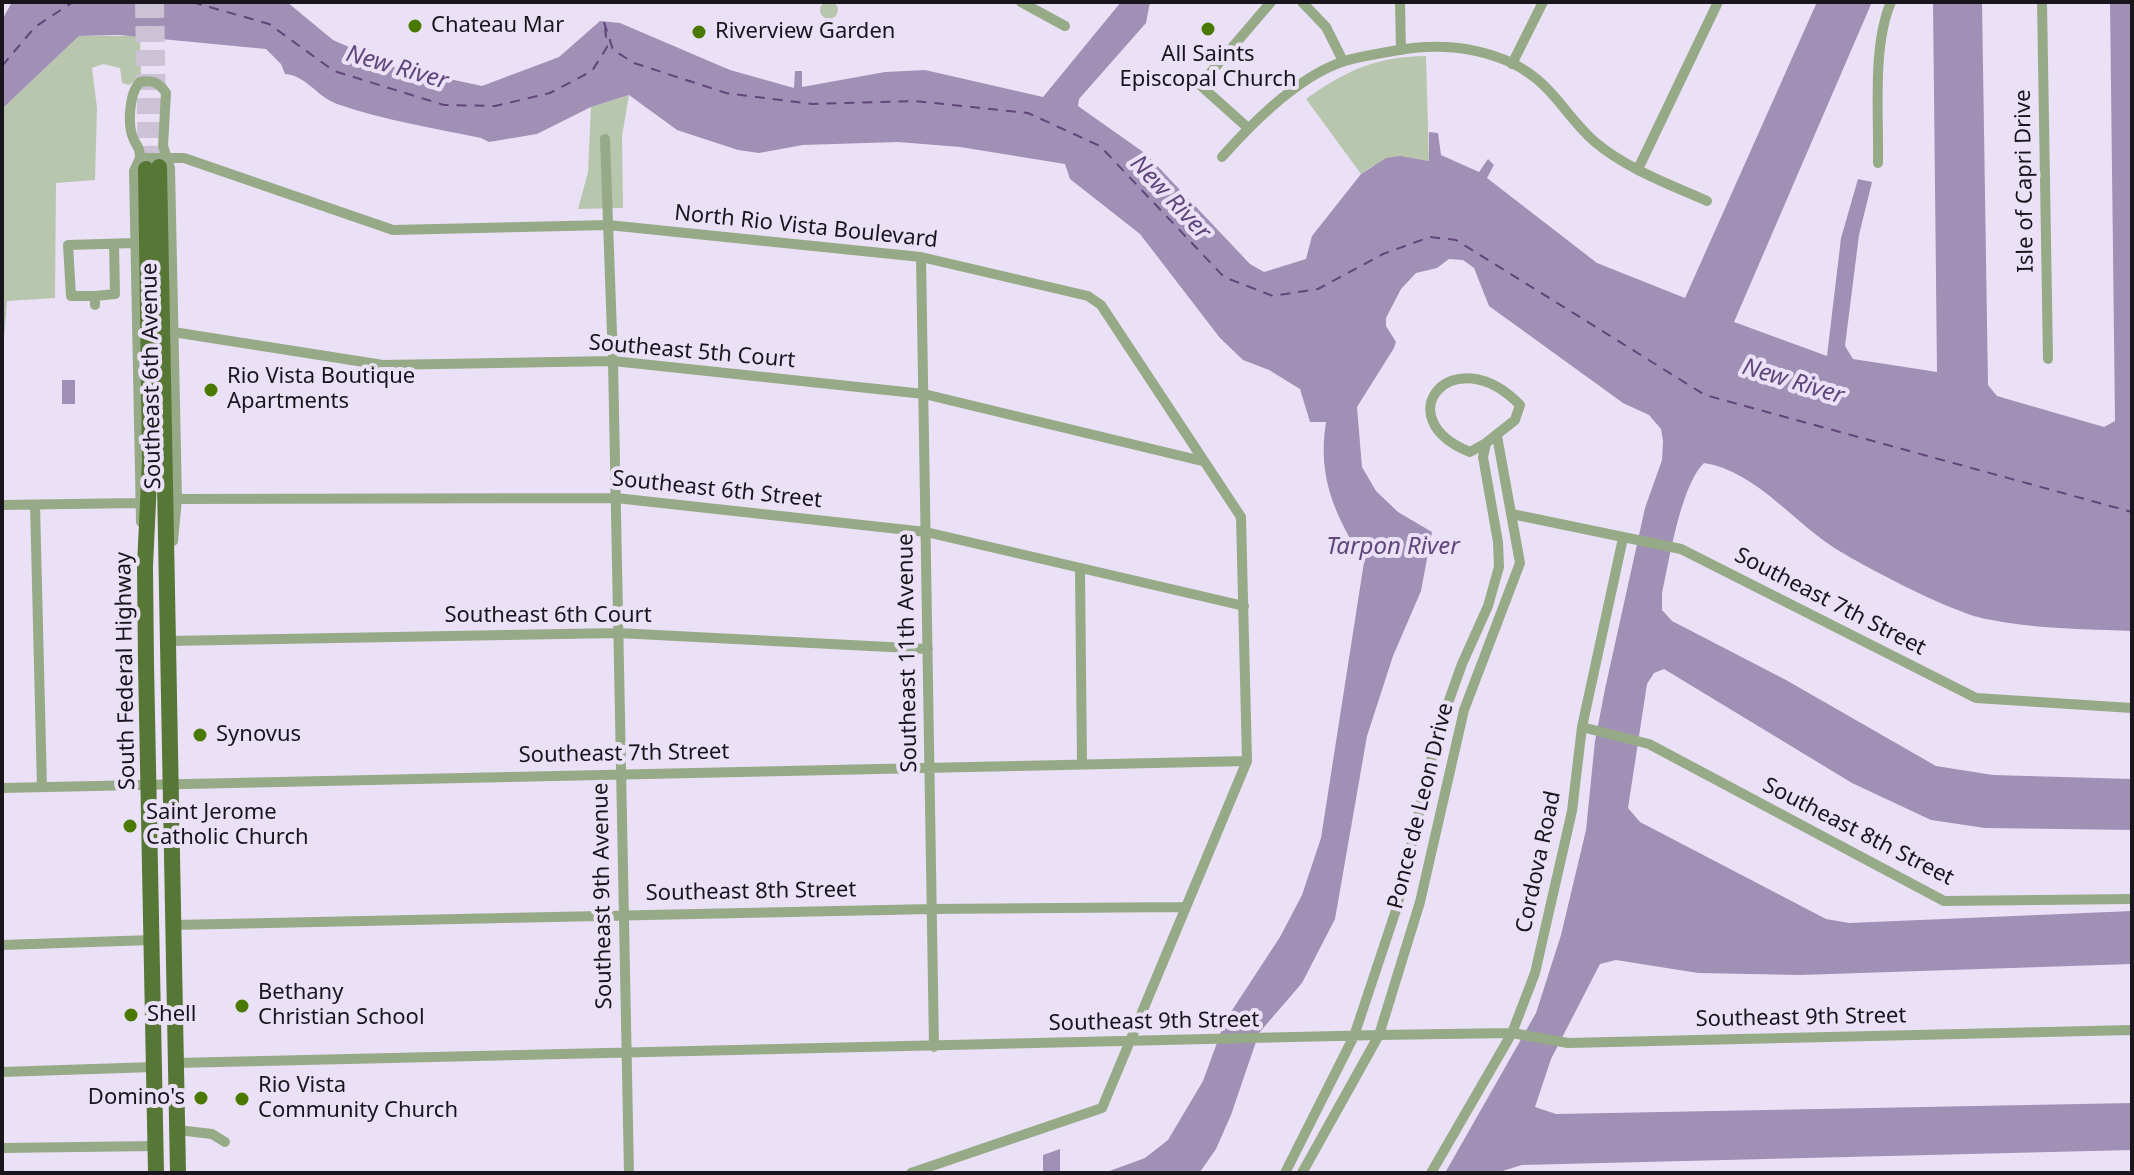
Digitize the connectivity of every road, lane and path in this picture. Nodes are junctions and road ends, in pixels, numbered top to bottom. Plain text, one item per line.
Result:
1 (1021, 2) edge
2 (1271, 2) edge
3 (1302, 2) edge
4 (1400, 2) edge
5 (1543, 2) edge
6 (1718, 2) edge
7 (1891, 2) edge
8 (2042, 2) edge
9 (1065, 26) dead end
10 (1401, 50) junction
11 (1343, 61) junction
12 (1512, 64) junction
13 (1248, 128) junction
14 (605, 139) dead end
15 (1222, 157) dead end
16 (153, 163) junction
17 (1878, 163) dead end
18 (1638, 169) junction
19 (1707, 201) dead end
20 (608, 225) junction
21 (135, 243) junction
22 (114, 244) junction
23 (921, 257) junction
24 (173, 332) junction
25 (2048, 359) dead end
26 (613, 361) junction
27 (924, 394) junction
28 (1497, 436) junction
29 (1486, 443) junction
30 (1202, 461) junction
31 (616, 498) junction
32 (177, 499) junction
33 (139, 503) junction
34 (2, 505) edge
35 (35, 505) junction
36 (1512, 514) junction
37 (926, 532) junction
38 (1628, 539) junction
39 (145, 566) junction
40 (1080, 571) junction
41 (168, 595) junction
42 (1244, 606) junction
43 (618, 633) junction
44 (168, 641) junction
45 (928, 649) junction
46 (2132, 708) edge
47 (1582, 727) junction
48 (1247, 761) junction
49 (1082, 763) junction
50 (931, 768) junction
51 (621, 774) junction
52 (149, 783) junction
53 (171, 783) junction
54 (42, 787) junction
55 (2, 788) edge
56 (2132, 899) edge
57 (1185, 907) junction
58 (932, 909) junction
59 (624, 915) junction
60 (174, 925) junction
61 (152, 940) junction
62 (2, 945) edge
63 (2132, 1030) edge
64 (154, 1033) junction
65 (1512, 1033) junction
66 (1379, 1035) junction
67 (1354, 1036) junction
68 (1128, 1043) junction
69 (934, 1047) junction
70 (626, 1055) junction
71 (176, 1063) junction
72 (154, 1067) junction
73 (2, 1072) edge
74 (177, 1102) junction
75 (178, 1130) junction
76 (225, 1142) dead end
77 (156, 1146) junction
78 (2, 1148) edge
79 (156, 1173) edge
80 (178, 1173) edge
81 (629, 1173) edge
82 (911, 1173) edge
83 (1285, 1173) edge
84 (1302, 1173) edge
85 (1431, 1173) edge

1 - 9 street
2 - 13 street
3 - 11 street
4 - 10 street
5 - 12 street
6 - 18 street
7 - 17 street
8 - 25 street, Isle of Capri Drive
10 - 11 street
10 - 12 street
11 - 13 street
12 - 18 street
13 - 15 street
14 - 20 street, Southeast 9th Avenue
16 - 16 street
16 - 20 street, North Rio Vista Boulevard
16 - 21 street, Southeast 6th Avenue
16 - 24 street, Southeast 6th Avenue
16 - 39 main road, South Federal Highway
16 - 41 main road, South Federal Highway
18 - 19 street
20 - 23 street, North Rio Vista Boulevard
20 - 26 street, Southeast 9th Avenue
21 - 22 street
21 - 33 street, Southeast 6th Avenue
22 - 22 street
23 - 27 street, Southeast 11th Avenue
23 - 30 street, North Rio Vista Boulevard
24 - 26 street, Southeast 5th Court
24 - 32 street, Southeast 6th Avenue
26 - 27 street, Southeast 5th Court
26 - 31 street, Southeast 9th Avenue
27 - 30 street, Southeast 5th Court
27 - 37 street, Southeast 11th Avenue
28 - 29 street
28 - 29 street
28 - 36 street, Ponce de Leon Drive
29 - 67 street, Ponce de Leon Drive
30 - 42 street, North Rio Vista Boulevard
31 - 32 street, Southeast 6th Street
31 - 37 street, Southeast 6th Street
31 - 43 street, Southeast 9th Avenue
32 - 41 street, Southeast 6th Avenue
33 - 35 street
33 - 39 street, Southeast 6th Avenue
34 - 35 street
35 - 54 street
36 - 38 street, Southeast 7th Street
36 - 66 street, Ponce de Leon Drive
37 - 40 street, Southeast 6th Street
37 - 45 street, Southeast 11th Avenue
38 - 46 street, Southeast 7th Street
38 - 47 street, Cordova Road
39 - 52 main road, South Federal Highway
40 - 42 street, Southeast 6th Street
40 - 49 street
41 - 44 main road, South Federal Highway
42 - 48 street, North Rio Vista Boulevard
43 - 44 street, Southeast 6th Court
43 - 45 street, Southeast 6th Court
43 - 51 street, Southeast 9th Avenue
44 - 53 main road, South Federal Highway
45 - 50 street, Southeast 11th Avenue
47 - 56 street, Southeast 8th Street
47 - 65 street, Cordova Road
48 - 49 street, Southeast 7th Street
48 - 57 street, North Rio Vista Boulevard
49 - 50 street, Southeast 7th Street
50 - 51 street, Southeast 7th Street
50 - 58 street, Southeast 11th Avenue
51 - 53 street, Southeast 7th Street
51 - 59 street, Southeast 9th Avenue
52 - 53 street, Southeast 7th Street
52 - 54 street, Southeast 7th Street
52 - 61 main road, South Federal Highway
53 - 60 main road, South Federal Highway
54 - 55 street, Southeast 7th Street
57 - 58 street, Southeast 8th Street
57 - 68 street, North Rio Vista Boulevard
58 - 59 street, Southeast 8th Street
58 - 69 street, Southeast 11th Avenue
59 - 60 street, Southeast 8th Street
59 - 70 street, Southeast 9th Avenue
60 - 71 main road, South Federal Highway
61 - 62 street
61 - 64 main road, South Federal Highway
63 - 65 street, Southeast 9th Street
64 - 71 main road
64 - 72 main road, South Federal Highway
65 - 66 street, Southeast 9th Street
65 - 85 street, Cordova Road
66 - 67 street, Southeast 9th Street
66 - 84 street, Ponce de Leon Drive
67 - 68 street, Southeast 9th Street
67 - 83 street, Ponce de Leon Drive
68 - 69 street, Southeast 9th Street
68 - 82 street, North Rio Vista Boulevard
69 - 70 street, Southeast 9th Street
70 - 71 street, Southeast 9th Street
70 - 81 street, Southeast 9th Avenue
71 - 74 main road, South Federal Highway
72 - 73 street
72 - 74 main road
72 - 77 main road, South Federal Highway
74 - 75 main road
75 - 76 street
75 - 80 main road
77 - 78 street
77 - 79 main road, South Federal Highway

